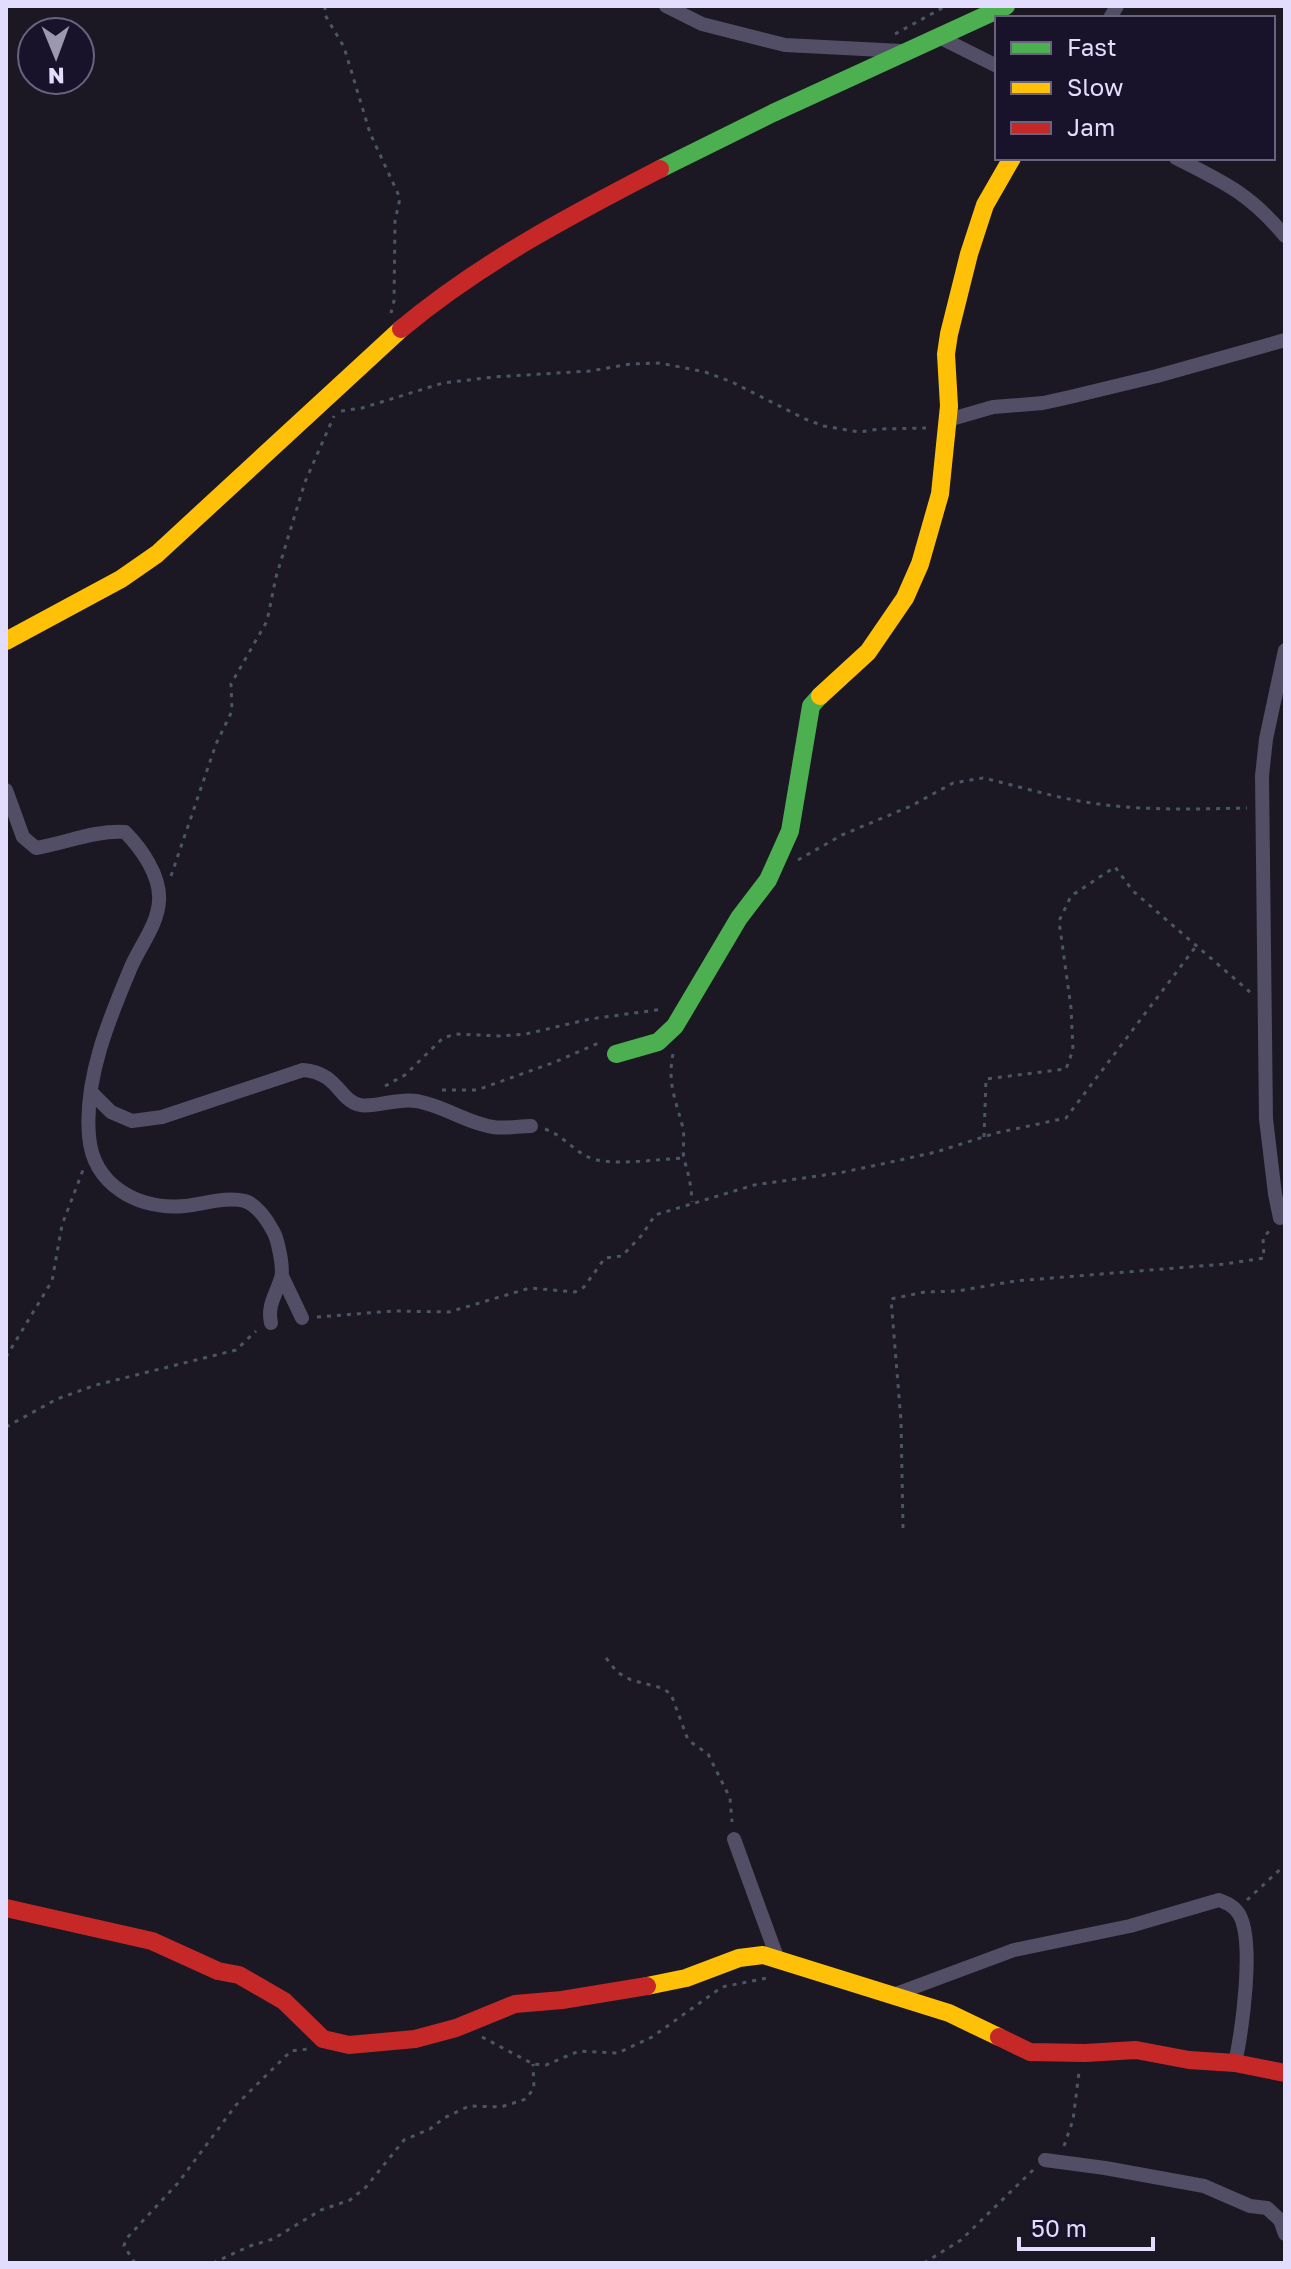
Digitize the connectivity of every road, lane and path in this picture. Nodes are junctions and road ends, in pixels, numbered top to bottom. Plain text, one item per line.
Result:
1 (325, 6) edge
2 (666, 6) edge
3 (946, 6) edge
4 (1006, 6) edge
5 (939, 37) junction
6 (867, 49) junction
7 (906, 51) junction
8 (995, 65) edge
9 (1011, 160) edge
10 (1180, 160) edge
11 (1285, 236) edge
12 (396, 331) junction
13 (1285, 340) edge
14 (313, 410) junction
15 (336, 412) junction
16 (948, 421) junction
17 (6, 641) edge
18 (1285, 650) edge
19 (1280, 698) edge
20 (6, 790) edge
21 (1263, 807) junction
22 (793, 863) dead end
23 (160, 902) junction
24 (1197, 945) junction
25 (1263, 1004) junction
26 (688, 1005) junction
27 (675, 1026) junction
28 (613, 1046) joint
29 (384, 1087) dead end
30 (92, 1093) junction
31 (418, 1101) junction
32 (531, 1126) joint
33 (984, 1137) junction
34 (91, 1151) junction
35 (684, 1158) junction
36 (692, 1202) junction
37 (1283, 1218) edge
38 (282, 1276) junction
39 (302, 1318) joint
40 (271, 1323) joint
41 (6, 1357) edge
42 (6, 1427) edge
43 (903, 1528) dead end
44 (606, 1658) dead end
45 (734, 1839) joint
46 (1285, 1865) edge
47 (1232, 1905) junction
48 (6, 1908) edge
49 (777, 1957) junction
50 (797, 1968) junction
51 (892, 1995) junction
52 (465, 2023) junction
53 (335, 2043) junction
54 (1085, 2053) junction
55 (1235, 2063) junction
56 (533, 2064) junction
57 (1285, 2073) edge
58 (1045, 2160) junction
59 (1285, 2234) edge
60 (135, 2263) edge
61 (213, 2263) edge
62 (924, 2263) edge

1 - 12 path
2 - 6 street
3 - 6 path
4 - 5 street
5 - 7 street
5 - 8 street
6 - 7 street
7 - 12 street
9 - 16 street
10 - 11 street
12 - 14 street
13 - 16 street
14 - 15 path
14 - 17 street
15 - 16 path
15 - 23 path
16 - 26 street
18 - 19 street
19 - 21 street
20 - 23 street
21 - 22 path
21 - 25 street
23 - 30 street
24 - 25 path
24 - 33 path
24 - 33 path
25 - 37 street
26 - 27 street
26 - 29 path
27 - 28 street
27 - 35 path
28 - 31 path
30 - 31 street
30 - 34 street
31 - 32 street
32 - 35 path
33 - 36 path
34 - 38 street
34 - 41 path
35 - 36 path
36 - 39 path
37 - 43 path
38 - 39 street
38 - 40 street
40 - 42 path
44 - 45 path
45 - 49 street
46 - 47 path
47 - 51 street
47 - 55 street
48 - 53 street
49 - 50 street
49 - 52 street
50 - 51 street
50 - 56 path
51 - 54 street
52 - 53 street
52 - 56 path
53 - 60 path
54 - 55 street
54 - 58 path
55 - 57 street
56 - 61 path
58 - 59 street
58 - 62 path

